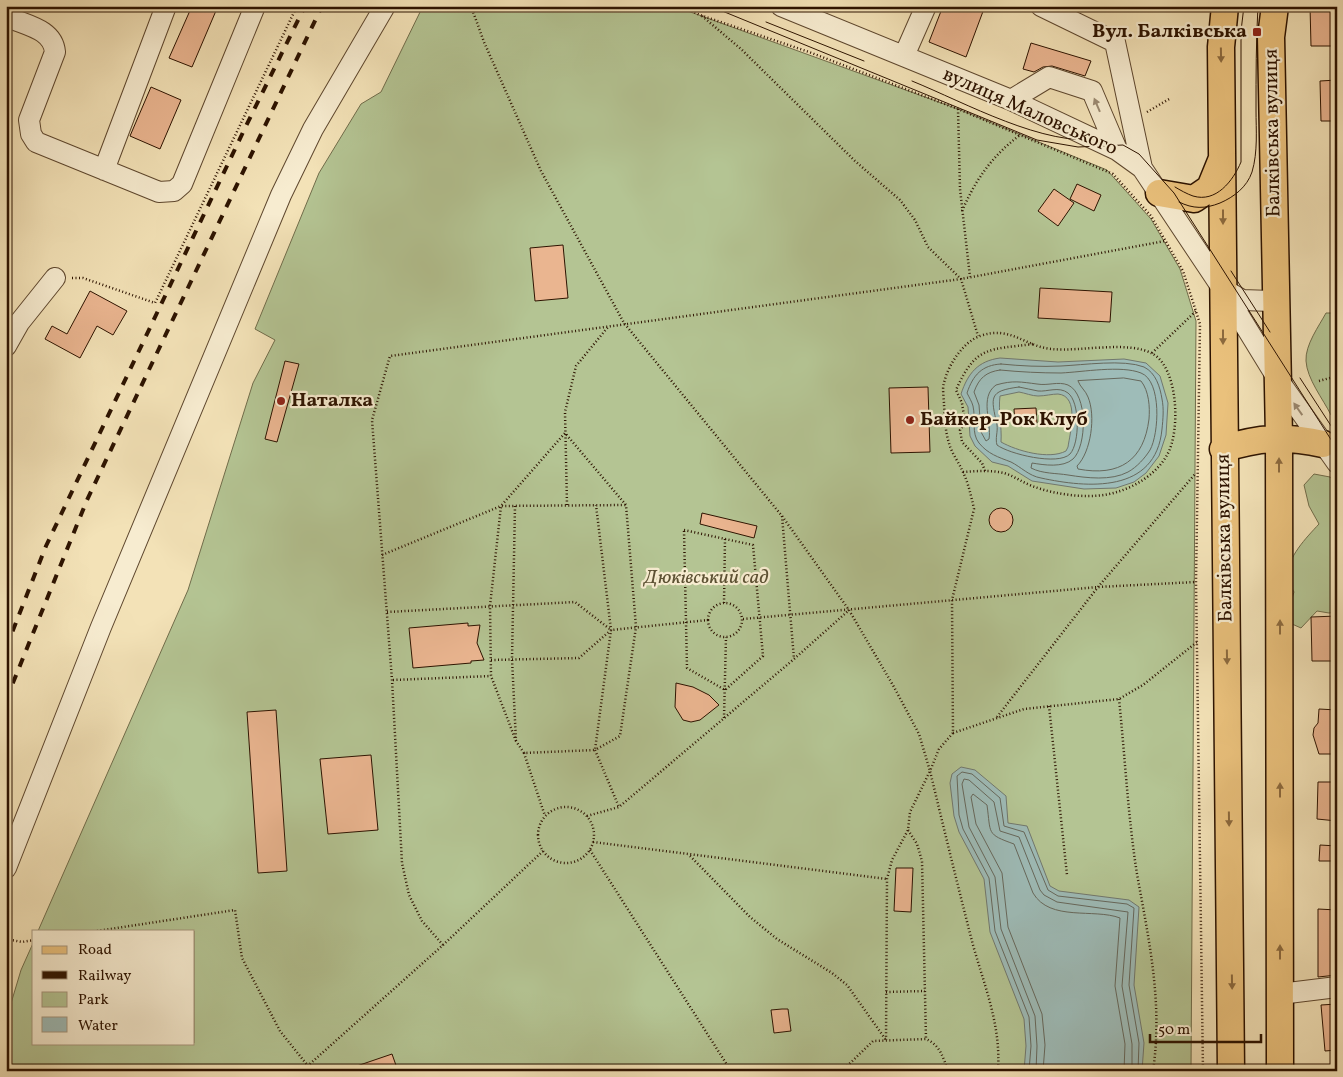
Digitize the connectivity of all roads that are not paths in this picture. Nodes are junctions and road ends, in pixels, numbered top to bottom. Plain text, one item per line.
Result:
1 (6, 6) edge
2 (166, 6) edge
3 (255, 6) edge
4 (385, 6) edge
5 (781, 6) edge
6 (926, 6) edge
7 (1040, 6) edge
8 (1225, 6) edge
9 (1275, 6) edge
10 (904, 56) junction
11 (1011, 100) junction
12 (1116, 150) junction
13 (1223, 156) junction
14 (1142, 168) junction
15 (104, 170) junction
16 (1159, 194) junction
17 (55, 278) dead end
18 (1222, 288) junction
19 (1275, 301) junction
20 (6, 346) edge
21 (1279, 381) junction
22 (1280, 437) junction
23 (1223, 449) junction
24 (1330, 453) edge
25 (6, 868) edge
26 (1337, 987) edge
27 (1280, 994) junction
28 (1231, 1071) edge
29 (1280, 1071) edge

1 - 15 street
2 - 15 street
3 - 15 street
4 - 25 street
5 - 10 street, вулиця Маловського
6 - 10 street
7 - 14 street
8 -> 13 main road, Балківська вулиця
9 - 19 main road, Балківська вулиця
10 - 11 street, вулиця Маловського
11 - 12 street, вулиця Маловського
12 -> 11 street
12 - 14 street, вулиця Маловського
13 - 16 main road
13 -> 18 main road, Балківська вулиця
14 - 16 street, вулиця Маловського
16 - 18 street, вулиця Маловського
17 - 20 street
18 - 19 street
18 - 21 street, вулиця Маловського
18 -> 23 main road, Балківська вулиця
19 - 21 main road, Балківська вулиця
21 - 22 main road, Балківська вулиця
24 -> 21 street, вулиця Маловського
22 - 23 main road
22 - 24 main road
27 -> 22 main road, Балківська вулиця
23 -> 28 main road, Балківська вулиця
26 - 27 street
27 - 29 main road, Балківська вулиця

